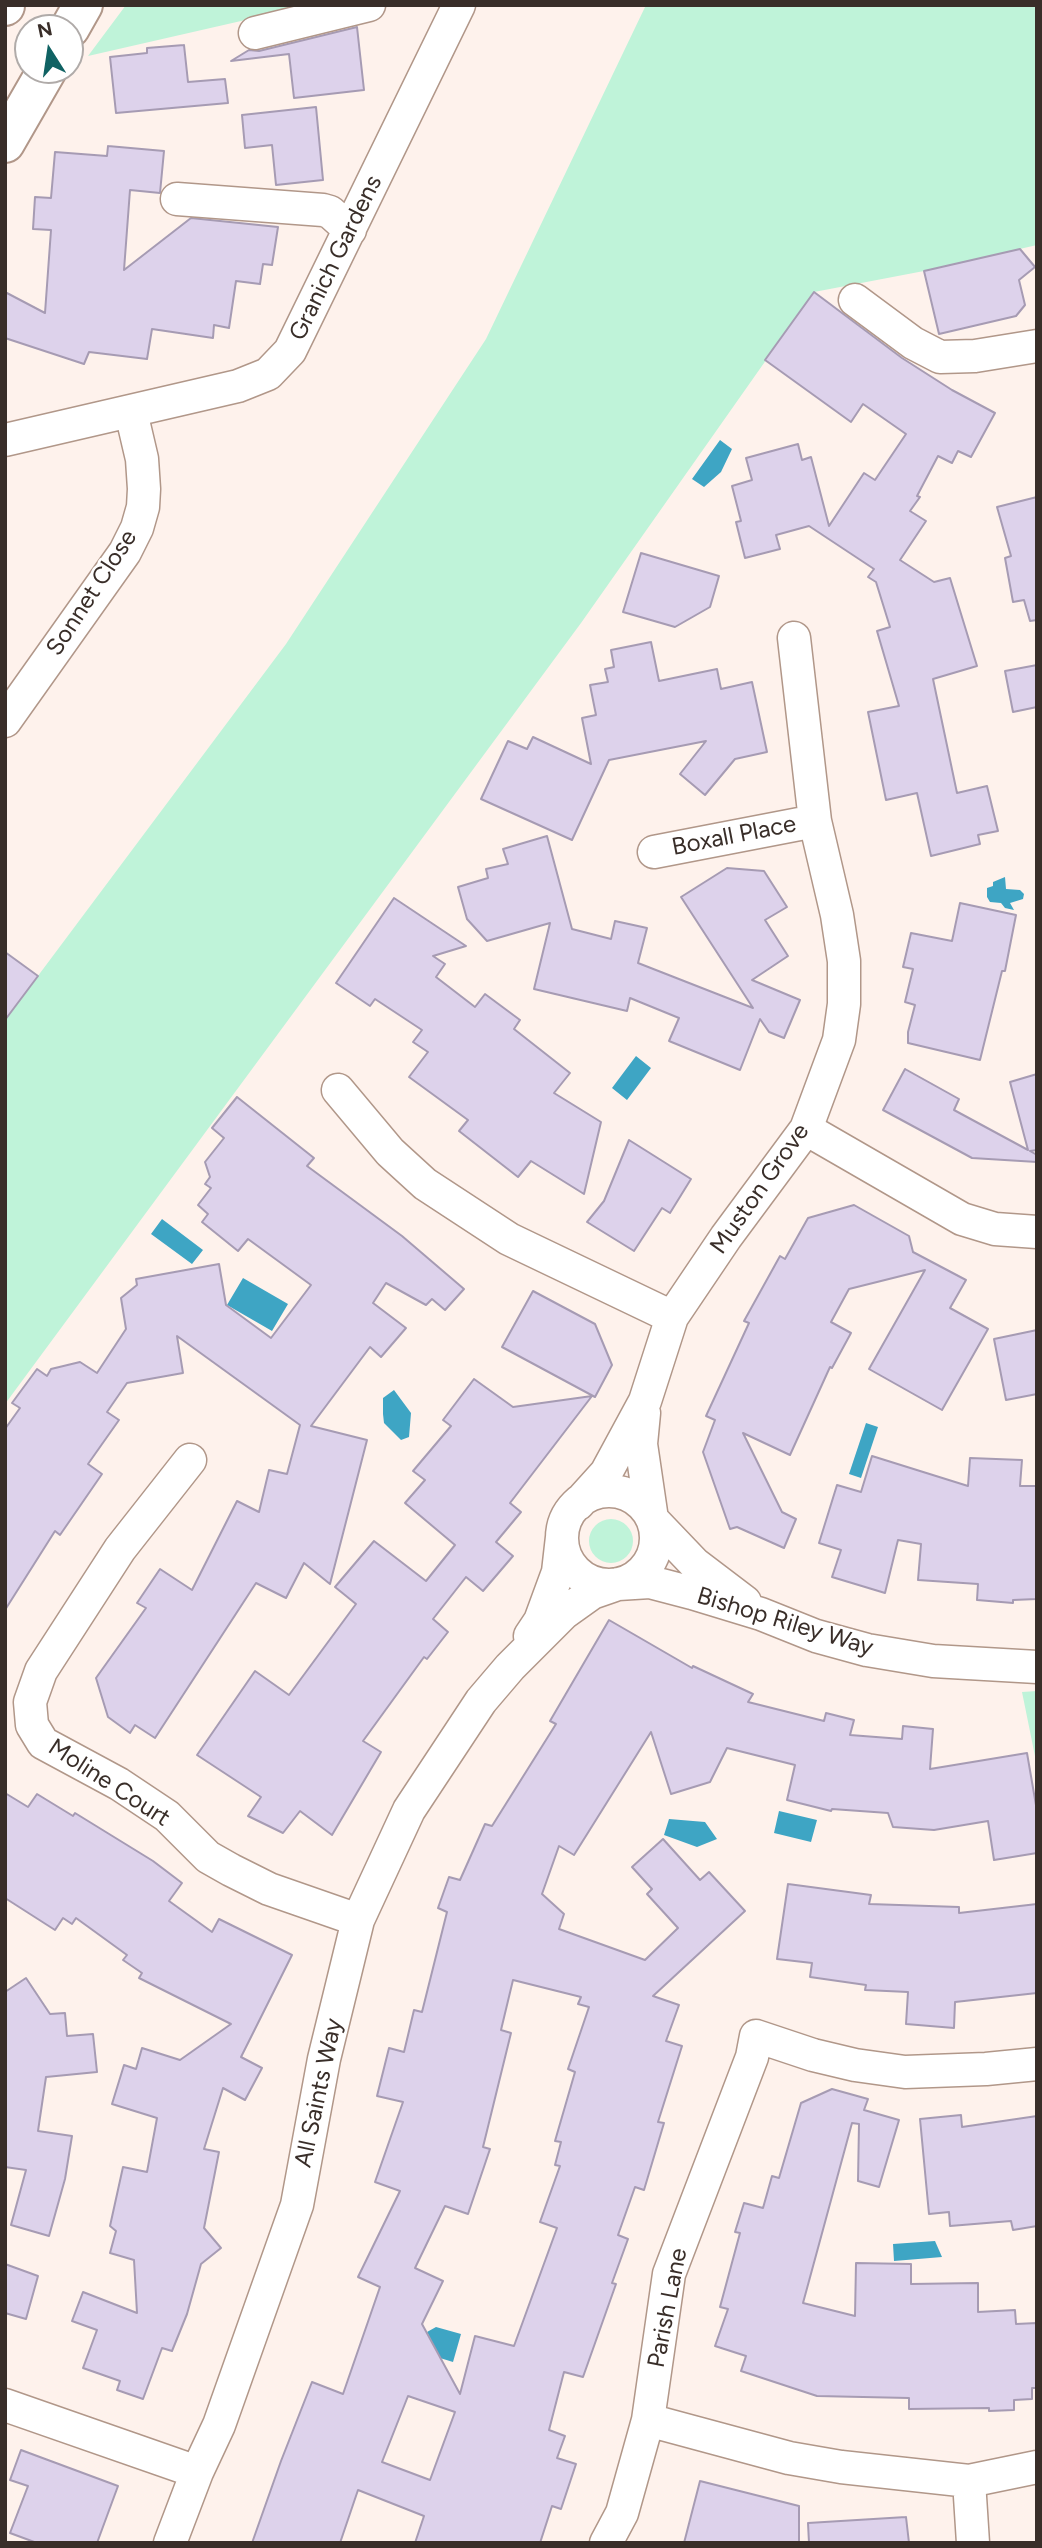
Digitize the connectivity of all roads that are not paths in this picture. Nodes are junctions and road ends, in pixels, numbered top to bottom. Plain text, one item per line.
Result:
1 (369, 5) edge
2 (456, 6) edge
3 (255, 33) dead end
4 (39, 84) edge
5 (5, 143) edge
6 (177, 199) dead end
7 (350, 230) junction
8 (855, 300) dead end
9 (1037, 346) edge
10 (131, 412) junction
11 (5, 440) edge
12 (794, 638) dead end
13 (5, 721) edge
14 (815, 821) junction
15 (654, 852) dead end
16 (338, 1090) dead end
17 (806, 1129) junction
18 (1037, 1232) edge
19 (672, 1317) junction
20 (645, 1401) junction
21 (190, 1460) dead end
22 (570, 1517) junction
23 (652, 1519) junction
24 (618, 1584) junction
25 (761, 1614) junction
26 (510, 1667) junction
27 (1037, 1667) edge
28 (358, 1920) junction
29 (1037, 2064) edge
30 (5, 2405) edge
31 (648, 2420) junction
32 (1037, 2467) edge
33 (197, 2472) junction
34 (969, 2481) junction
35 (170, 2543) edge
36 (606, 2543) edge
37 (973, 2543) edge

1 - 3 street
2 - 7 street, Granich Gardens
4 - 5 main road
6 - 7 street
7 - 10 street, Granich Gardens
8 - 9 street
10 - 11 street, Granich Gardens
10 - 13 street, Sonnet Close
12 - 14 street, Muston Grove
14 - 15 street, Boxall Place
14 - 17 street, Muston Grove
16 - 19 street
17 - 18 street
17 - 19 street, Muston Grove
19 - 20 street, Muston Grove
20 - 22 street, Muston Grove
20 - 23 street
21 - 28 street, Moline Court
22 - 23 street
22 - 24 street
22 - 26 street
23 - 24 street
23 - 25 street
24 - 25 street, Bishop Riley Way
24 - 26 street
25 - 27 street, Bishop Riley Way
26 - 28 street, All Saints Way
28 - 33 street, All Saints Way
29 - 31 street, Parish Lane
30 - 33 street
31 - 34 street
31 - 36 street, Parish Lane
32 - 34 street
33 - 35 street, All Saints Way
34 - 37 street

